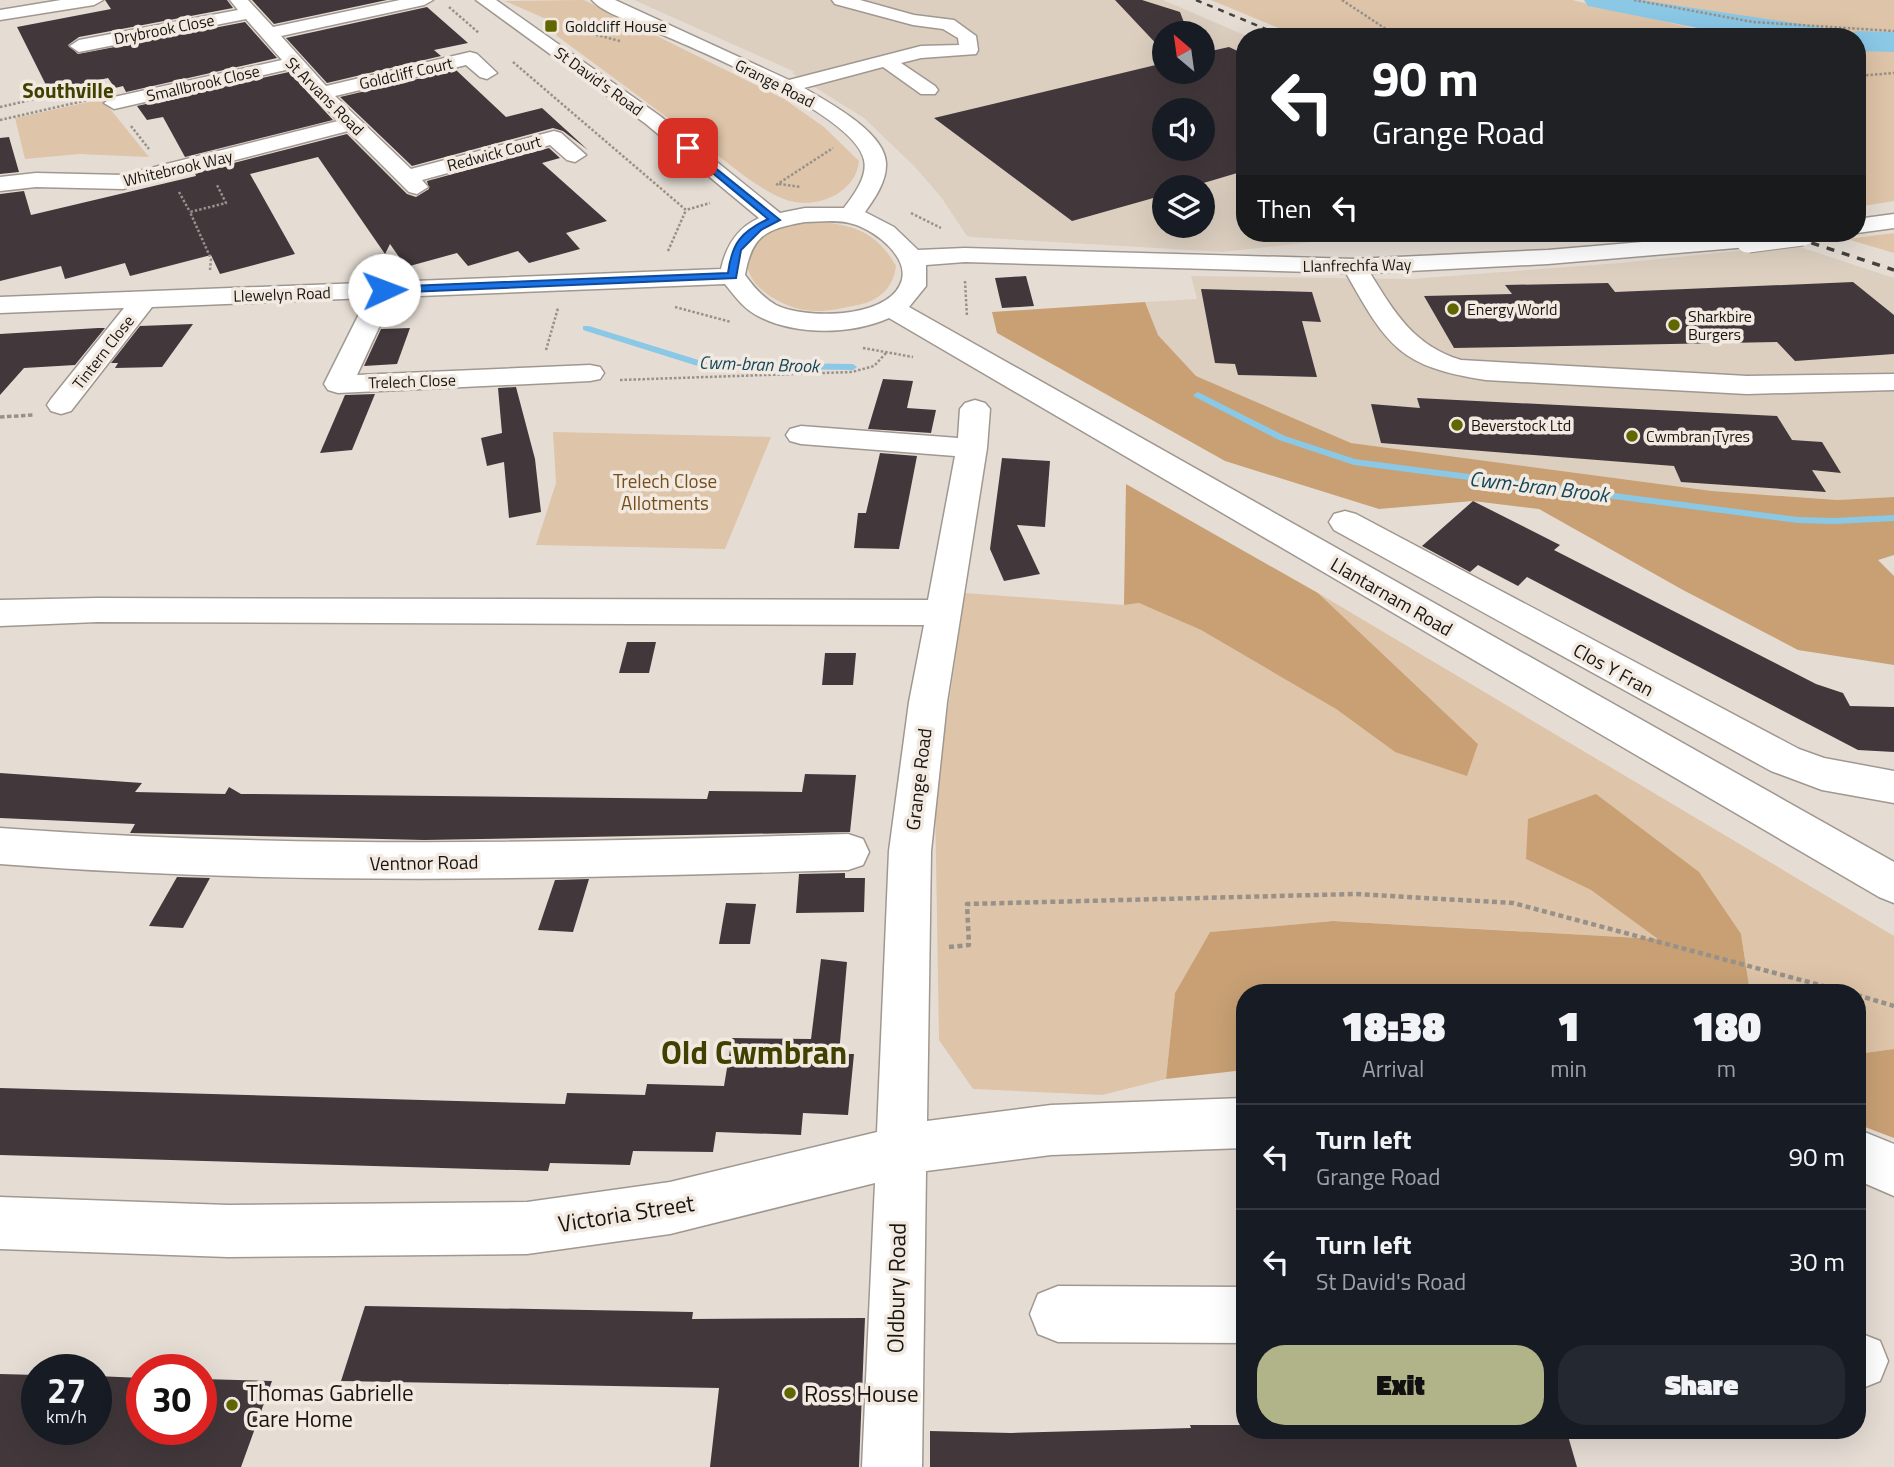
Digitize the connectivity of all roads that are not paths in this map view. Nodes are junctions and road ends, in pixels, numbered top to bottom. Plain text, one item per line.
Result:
1 (94, 0) edge
2 (424, 0) edge
3 (485, 0) edge
4 (601, 0) edge
5 (841, 0) edge
6 (49, 4) edge
7 (244, 7) edge
8 (0, 15) edge
9 (267, 34) junction
10 (79, 46) dead end
11 (886, 61) junction
12 (293, 63) junction
13 (487, 73) dead end
14 (788, 86) junction
15 (928, 90) dead end
16 (321, 93) junction
17 (104, 101) road end
18 (353, 124) junction
19 (575, 155) dead end
20 (412, 182) joint
21 (0, 184) edge
22 (850, 216) junction
23 (775, 220) junction
24 (1724, 242) edge
25 (911, 258) junction
26 (1354, 266) junction
27 (732, 276) junction
28 (384, 290) junction
29 (145, 299) junction
30 (0, 305) edge
31 (890, 307) junction
32 (590, 373) road end
33 (1894, 382) edge
34 (61, 405) dead end
35 (975, 409) dead end
36 (801, 435) dead end
37 (972, 449) junction
38 (1345, 522) dead end
39 (0, 613) edge
40 (942, 613) junction
41 (1894, 787) edge
42 (848, 852) dead end
43 (5, 854) edge
44 (1894, 884) edge
45 (1236, 1123) edge
46 (900, 1152) junction
47 (1866, 1158) edge
48 (1894, 1170) edge
49 (0, 1223) edge
50 (1058, 1314) dead end
51 (1236, 1314) edge
52 (892, 1467) edge

1 - 6 street
2 - 9 street
3 - 23 street, St David's Road
4 - 14 street, Grange Road
5 - 11 street
6 - 8 street
7 - 9 street, St Arvans Road
7 - 10 street, Drybrook Close
9 - 12 street, St Arvans Road
11 - 14 street
11 - 15 street
12 - 16 street, St Arvans Road
12 - 17 street, Smallbrook Close
13 - 16 street, Goldcliff Court
14 - 22 street, Grange Road
16 - 18 street, St Arvans Road
18 - 20 street, St Arvans Road
18 - 21 street, Whitebrook Way
19 - 20 street, Redwick Court
22 - 23 street
22 - 25 street
23 - 27 street
24 - 26 street, Llanfrechfa Way, bridge
25 - 26 street, Llanfrechfa Way
25 - 31 street
26 - 33 street
27 - 28 street, Llewelyn Road
27 - 31 street
28 - 29 street, Llewelyn Road
28 - 32 street, Trelech Close
29 - 30 street, Llewelyn Road
29 - 34 street, Tintern Close
31 - 44 street, Llantarnam Road
35 - 37 street, Grange Road
36 - 37 street
37 - 40 street, Grange Road
38 - 41 street, Clos Y Fran
39 - 40 street
40 - 46 street, Grange Road
42 - 43 street, Ventnor Road
45 - 46 street, Victoria Street
46 - 49 street, Victoria Street
46 - 52 street, Oldbury Road
47 - 48 street
50 - 51 street

